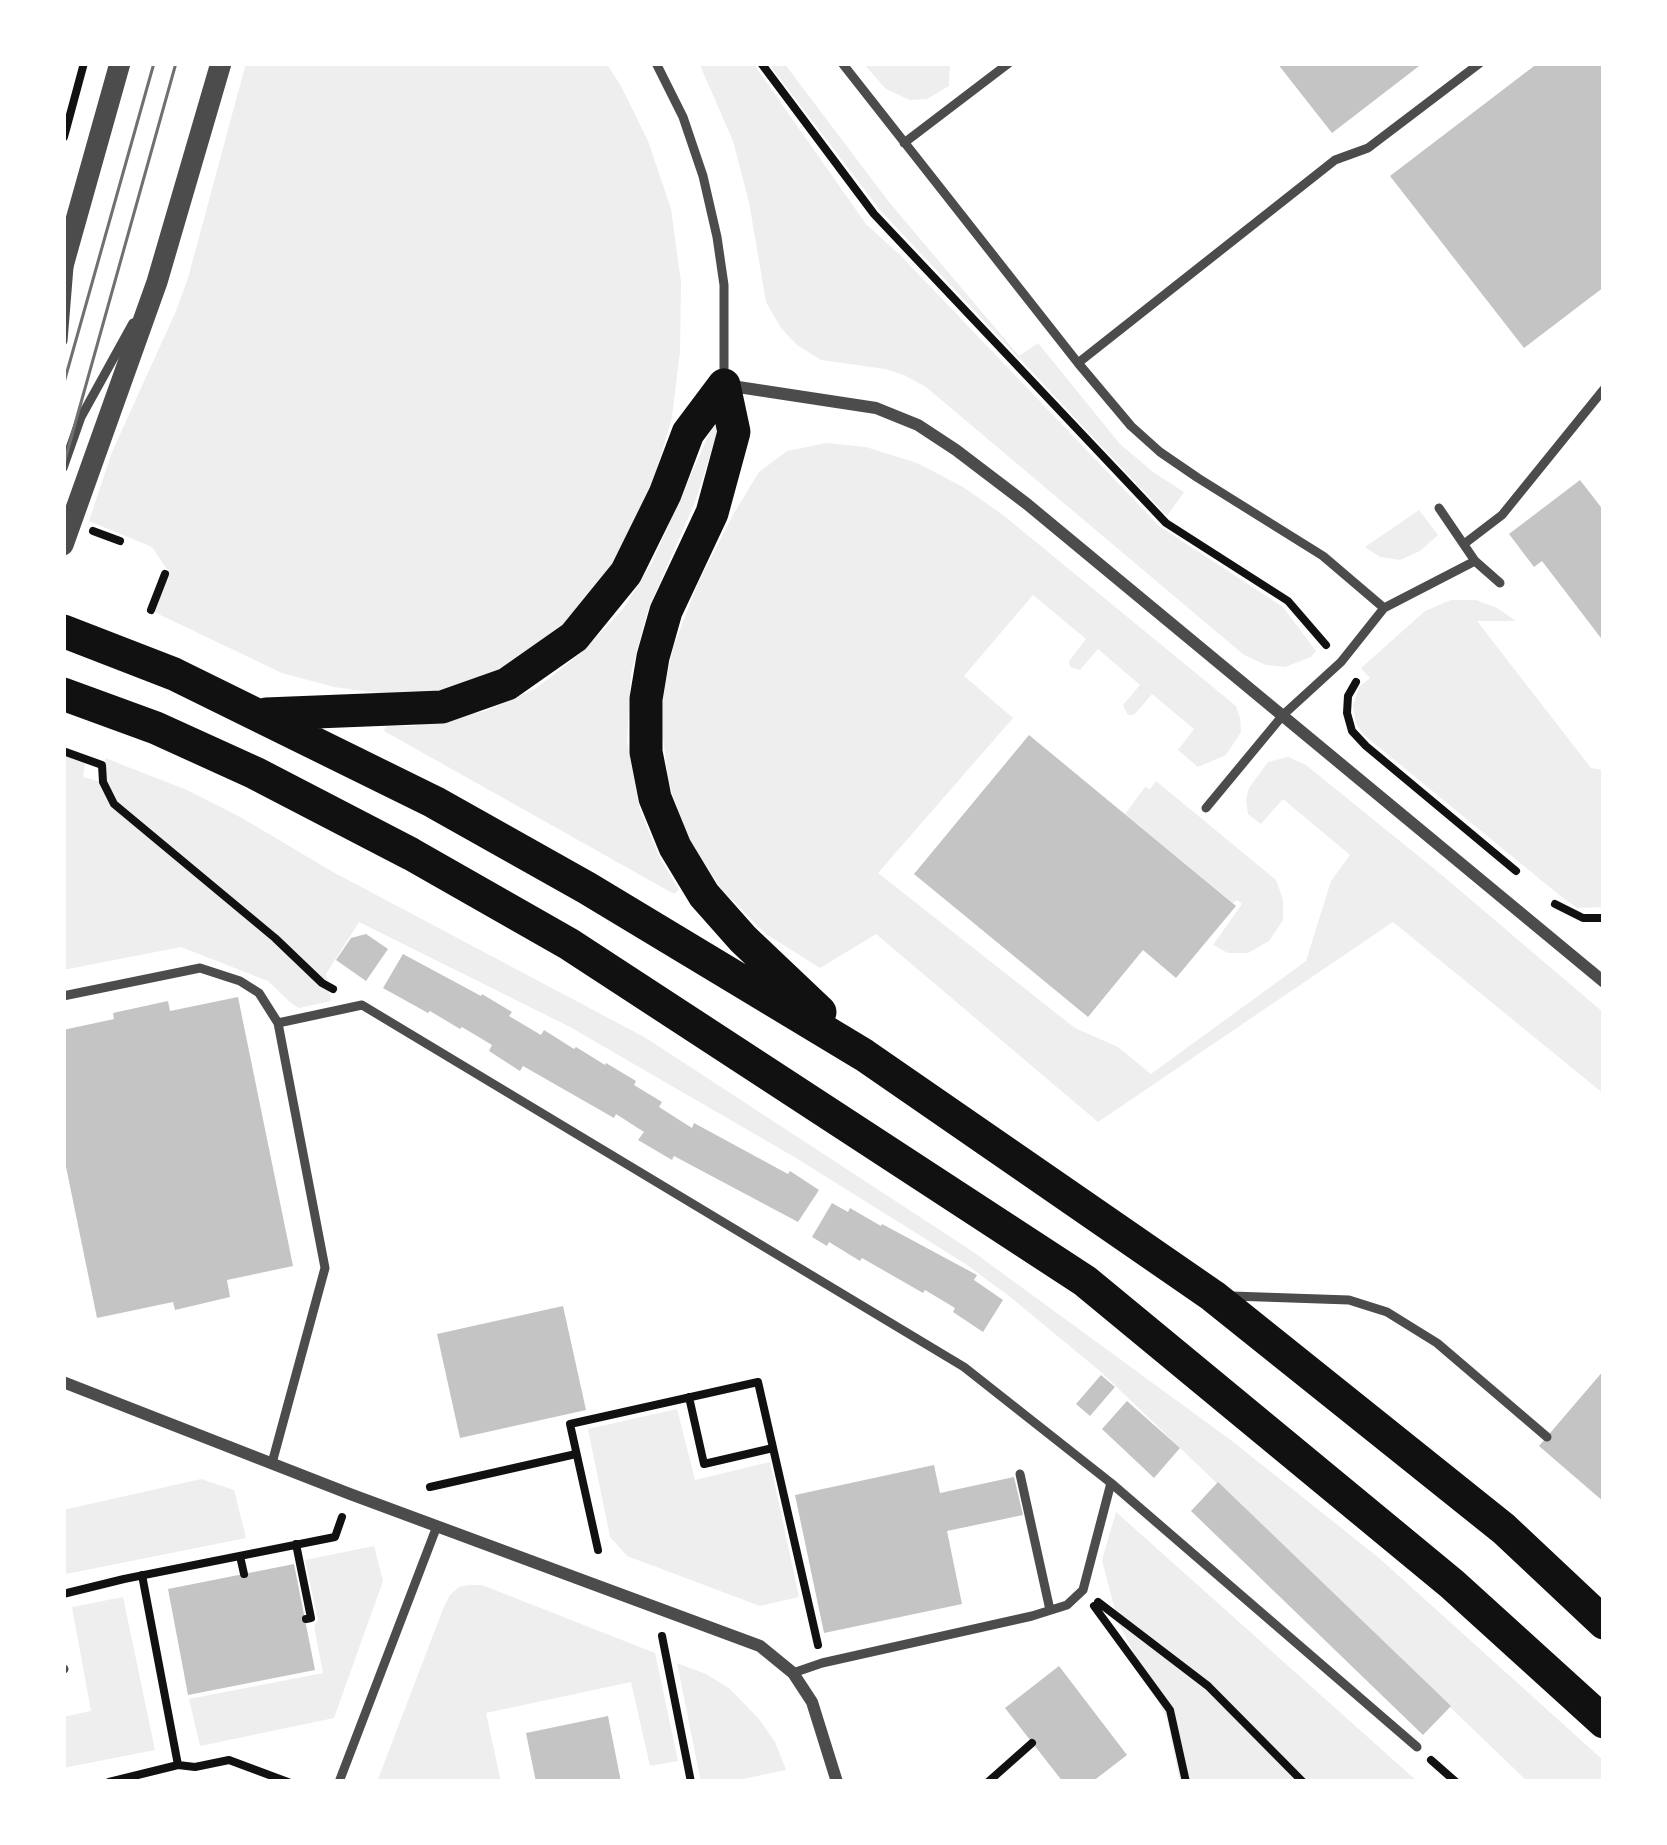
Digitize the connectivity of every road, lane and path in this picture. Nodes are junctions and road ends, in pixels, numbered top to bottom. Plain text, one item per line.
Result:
1 (84, 63) edge
2 (120, 63) edge
3 (221, 63) edge
4 (656, 63) edge
5 (761, 63) edge
6 (842, 63) edge
7 (1009, 63) edge
8 (1480, 63) edge
9 (63, 141) edge
10 (904, 143) junction
11 (72, 231) junction
12 (63, 266) edge
13 (158, 282) junction
14 (63, 341) edge
15 (1078, 363) junction
16 (724, 385) junction
17 (1604, 389) edge
18 (63, 467) edge
19 (1438, 508) dead end
20 (92, 530) dead end
21 (120, 541) dead end
22 (1464, 544) junction
23 (63, 545) edge
24 (1475, 560) junction
25 (165, 574) dead end
26 (1500, 583) dead end
27 (1384, 608) junction
28 (151, 610) dead end
29 (66, 633) edge
30 (1341, 662) junction
31 (63, 694) edge
32 (259, 715) junction
33 (1283, 715) junction
34 (63, 751) edge
35 (1207, 808) dead end
36 (1526, 880) dead end
37 (1544, 895) dead end
38 (1604, 918) edge
39 (1604, 981) edge
40 (63, 996) edge
41 (362, 1005) junction
42 (278, 1023) junction
43 (864, 1055) junction
44 (1214, 1296) junction
45 (63, 1382) edge
46 (689, 1397) junction
47 (1547, 1438) dead end
48 (773, 1448) junction
49 (576, 1454) junction
50 (272, 1463) junction
51 (1020, 1474) dead end
52 (1111, 1484) junction
53 (430, 1486) dead end
54 (437, 1526) junction
55 (335, 1537) dead end
56 (296, 1544) junction
57 (598, 1550) dead end
58 (240, 1556) junction
59 (244, 1574) dead end
60 (142, 1575) junction
61 (1083, 1590) junction
62 (63, 1594) edge
63 (656, 1607) junction
64 (1050, 1610) junction
65 (306, 1619) dead end
66 (1604, 1623) edge
67 (822, 1663) junction
68 (793, 1672) junction
69 (1604, 1721) edge
70 (1032, 1743) dead end
71 (1417, 1747) dead end
72 (178, 1765) junction
73 (108, 1782) edge
74 (288, 1782) edge
75 (339, 1782) edge
76 (691, 1782) edge
77 (837, 1782) edge
78 (988, 1782) edge
79 (1186, 1782) edge
80 (1303, 1782) edge

1 - 9 path
2 - 11 street
3 - 13 street
4 - 16 lane
5 - 30 path
6 - 10 lane
7 - 10 lane
8 - 15 lane
10 - 15 lane
11 - 12 street
11 - 14 lane
13 - 18 lane
13 - 23 street
15 - 27 lane
16 - 32 highway
16 - 33 street
16 - 43 highway
17 - 22 lane
19 - 22 lane
20 - 21 path
22 - 24 lane
24 - 26 lane
24 - 27 lane
25 - 28 path
27 - 30 lane
29 - 32 highway
30 - 33 lane
30 - 36 path
31 - 69 highway
32 - 43 highway
33 - 35 lane
33 - 39 street
34 - 41 path
37 - 38 path
40 - 42 lane
41 - 42 lane
41 - 52 lane
42 - 50 lane
43 - 44 highway
44 - 47 lane
44 - 66 highway
45 - 50 street
46 - 48 path
46 - 48 path
46 - 49 path
48 - 67 path
49 - 53 path
49 - 57 path
50 - 54 street
51 - 64 lane
52 - 61 lane
52 - 71 lane
54 - 63 street
54 - 75 lane
55 - 56 path
56 - 58 path
56 - 65 path
58 - 59 path
58 - 60 path
60 - 62 path
60 - 72 path
61 - 64 lane
61 - 79 path
61 - 80 path
63 - 68 street
63 - 76 path
64 - 67 lane
67 - 68 lane
68 - 77 street
70 - 78 path
72 - 73 path
72 - 74 path

